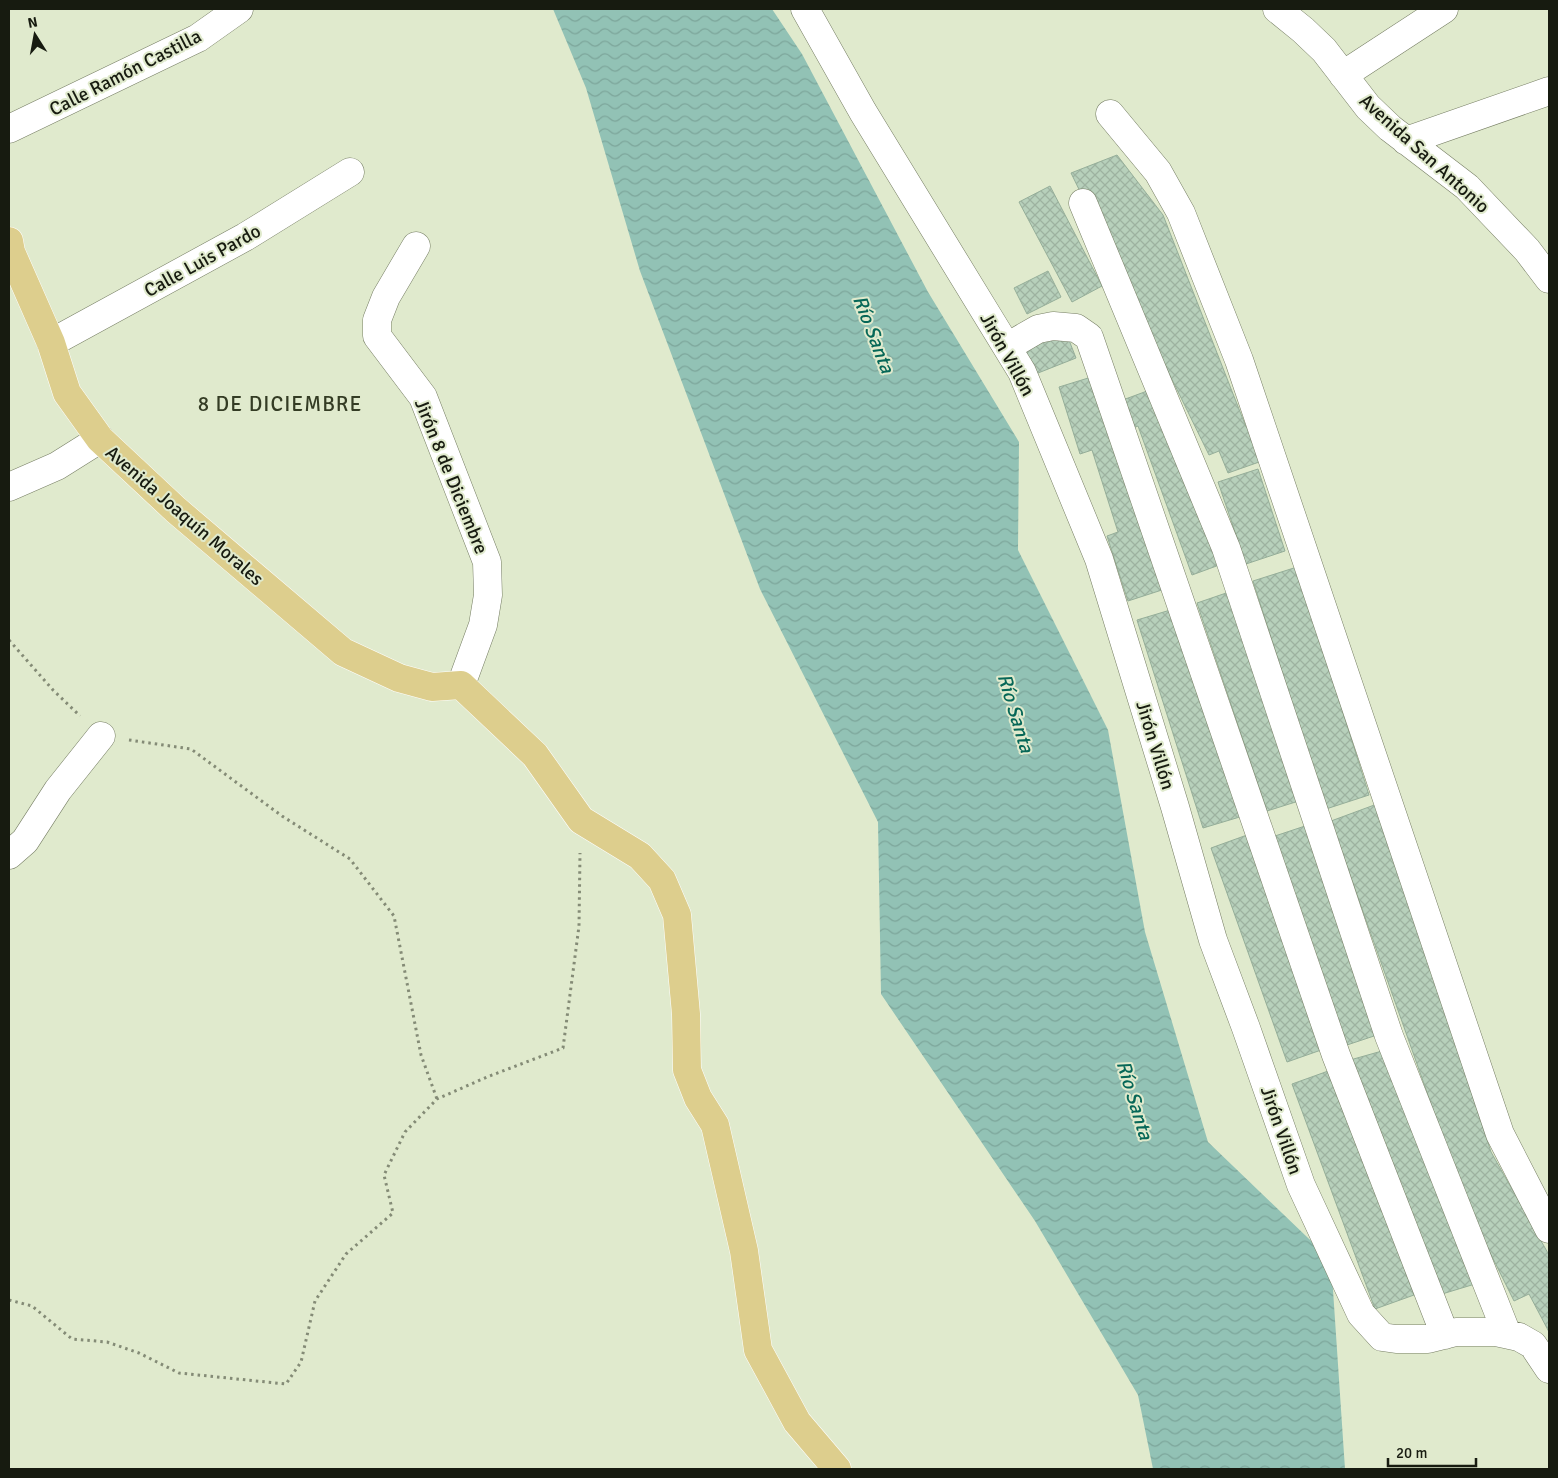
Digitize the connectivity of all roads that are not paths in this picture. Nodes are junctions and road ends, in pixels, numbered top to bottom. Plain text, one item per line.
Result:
1 (239, 9) edge
2 (805, 9) edge
3 (1277, 9) edge
4 (1444, 9) edge
5 (1343, 75) junction
6 (1549, 91) edge
7 (1110, 114) dead end
8 (9, 129) edge
9 (1406, 141) junction
10 (350, 172) dead end
11 (1083, 203) dead end
12 (416, 246) dead end
13 (10, 248) edge
14 (1549, 279) edge
15 (51, 343) junction
16 (1007, 347) junction
17 (100, 439) junction
18 (9, 487) edge
19 (461, 685) junction
20 (102, 736) road end
21 (9, 855) edge
22 (1549, 1230) edge
23 (1507, 1334) junction
24 (1445, 1335) junction
25 (1549, 1369) edge
26 (837, 1469) edge

1 - 8 street, Calle Ramón Castilla
2 - 16 street, Jirón Villón
3 - 5 street, Avenida San Antonio
4 - 5 street
5 - 9 street, Avenida San Antonio
6 - 9 street
7 - 22 street
9 - 14 street, Avenida San Antonio
10 - 15 street, Calle Luis Pardo
11 - 23 street
12 - 19 street, Jirón 8 de Diciembre
13 - 15 main road, Avenida Joaquín Morales
15 - 17 main road, Avenida Joaquín Morales
16 - 24 street, Jirón Villón
16 - 24 street
17 - 18 street
17 - 19 main road, Avenida Joaquín Morales
19 - 26 main road
20 - 21 street
23 - 24 street, Jirón Villón
23 - 25 street, Jirón Villón

